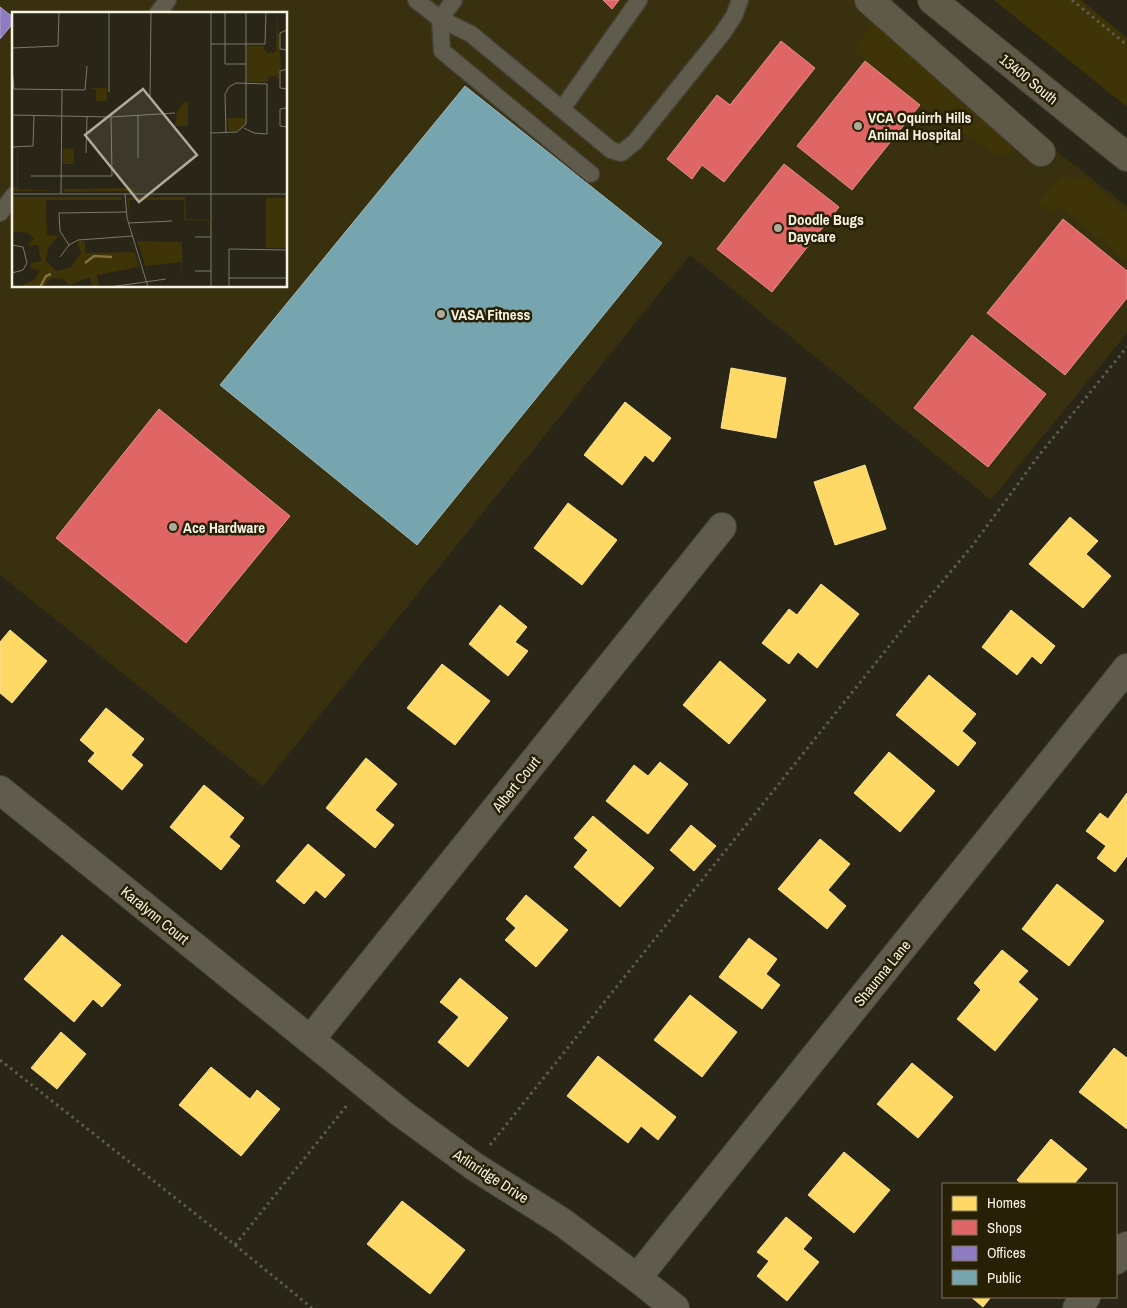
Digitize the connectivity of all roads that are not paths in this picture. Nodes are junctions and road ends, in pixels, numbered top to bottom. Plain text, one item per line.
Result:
1 (168, 0) edge
2 (416, 0) edge
3 (454, 0) edge
4 (639, 0) edge
5 (740, 0) edge
6 (869, 0) edge
7 (932, 0) edge
8 (159, 12) edge
9 (440, 19) junction
10 (562, 109) junction
11 (1041, 152) dead end
12 (1127, 157) edge
13 (591, 174) dead end
14 (12, 198) edge
15 (0, 213) edge
16 (722, 528) dead end
17 (1127, 668) edge
18 (0, 790) edge
19 (310, 1040) junction
20 (1127, 1246) edge
21 (1117, 1259) edge
22 (638, 1278) junction
23 (1085, 1298) edge
24 (675, 1308) edge
25 (1077, 1308) edge

1 - 8 lane
2 - 9 lane
3 - 9 lane
4 - 10 lane
5 - 10 lane
6 - 11 main road
7 - 12 main road, 13400 South
9 - 10 lane
9 - 13 lane
14 - 15 lane
16 - 19 street, Albert Court
17 - 22 street, Shaunna Lane
18 - 19 street, Karalynn Court
19 - 22 street, Arlinridge Drive
20 - 21 street
22 - 24 street, Arlinridge Drive
23 - 25 street

